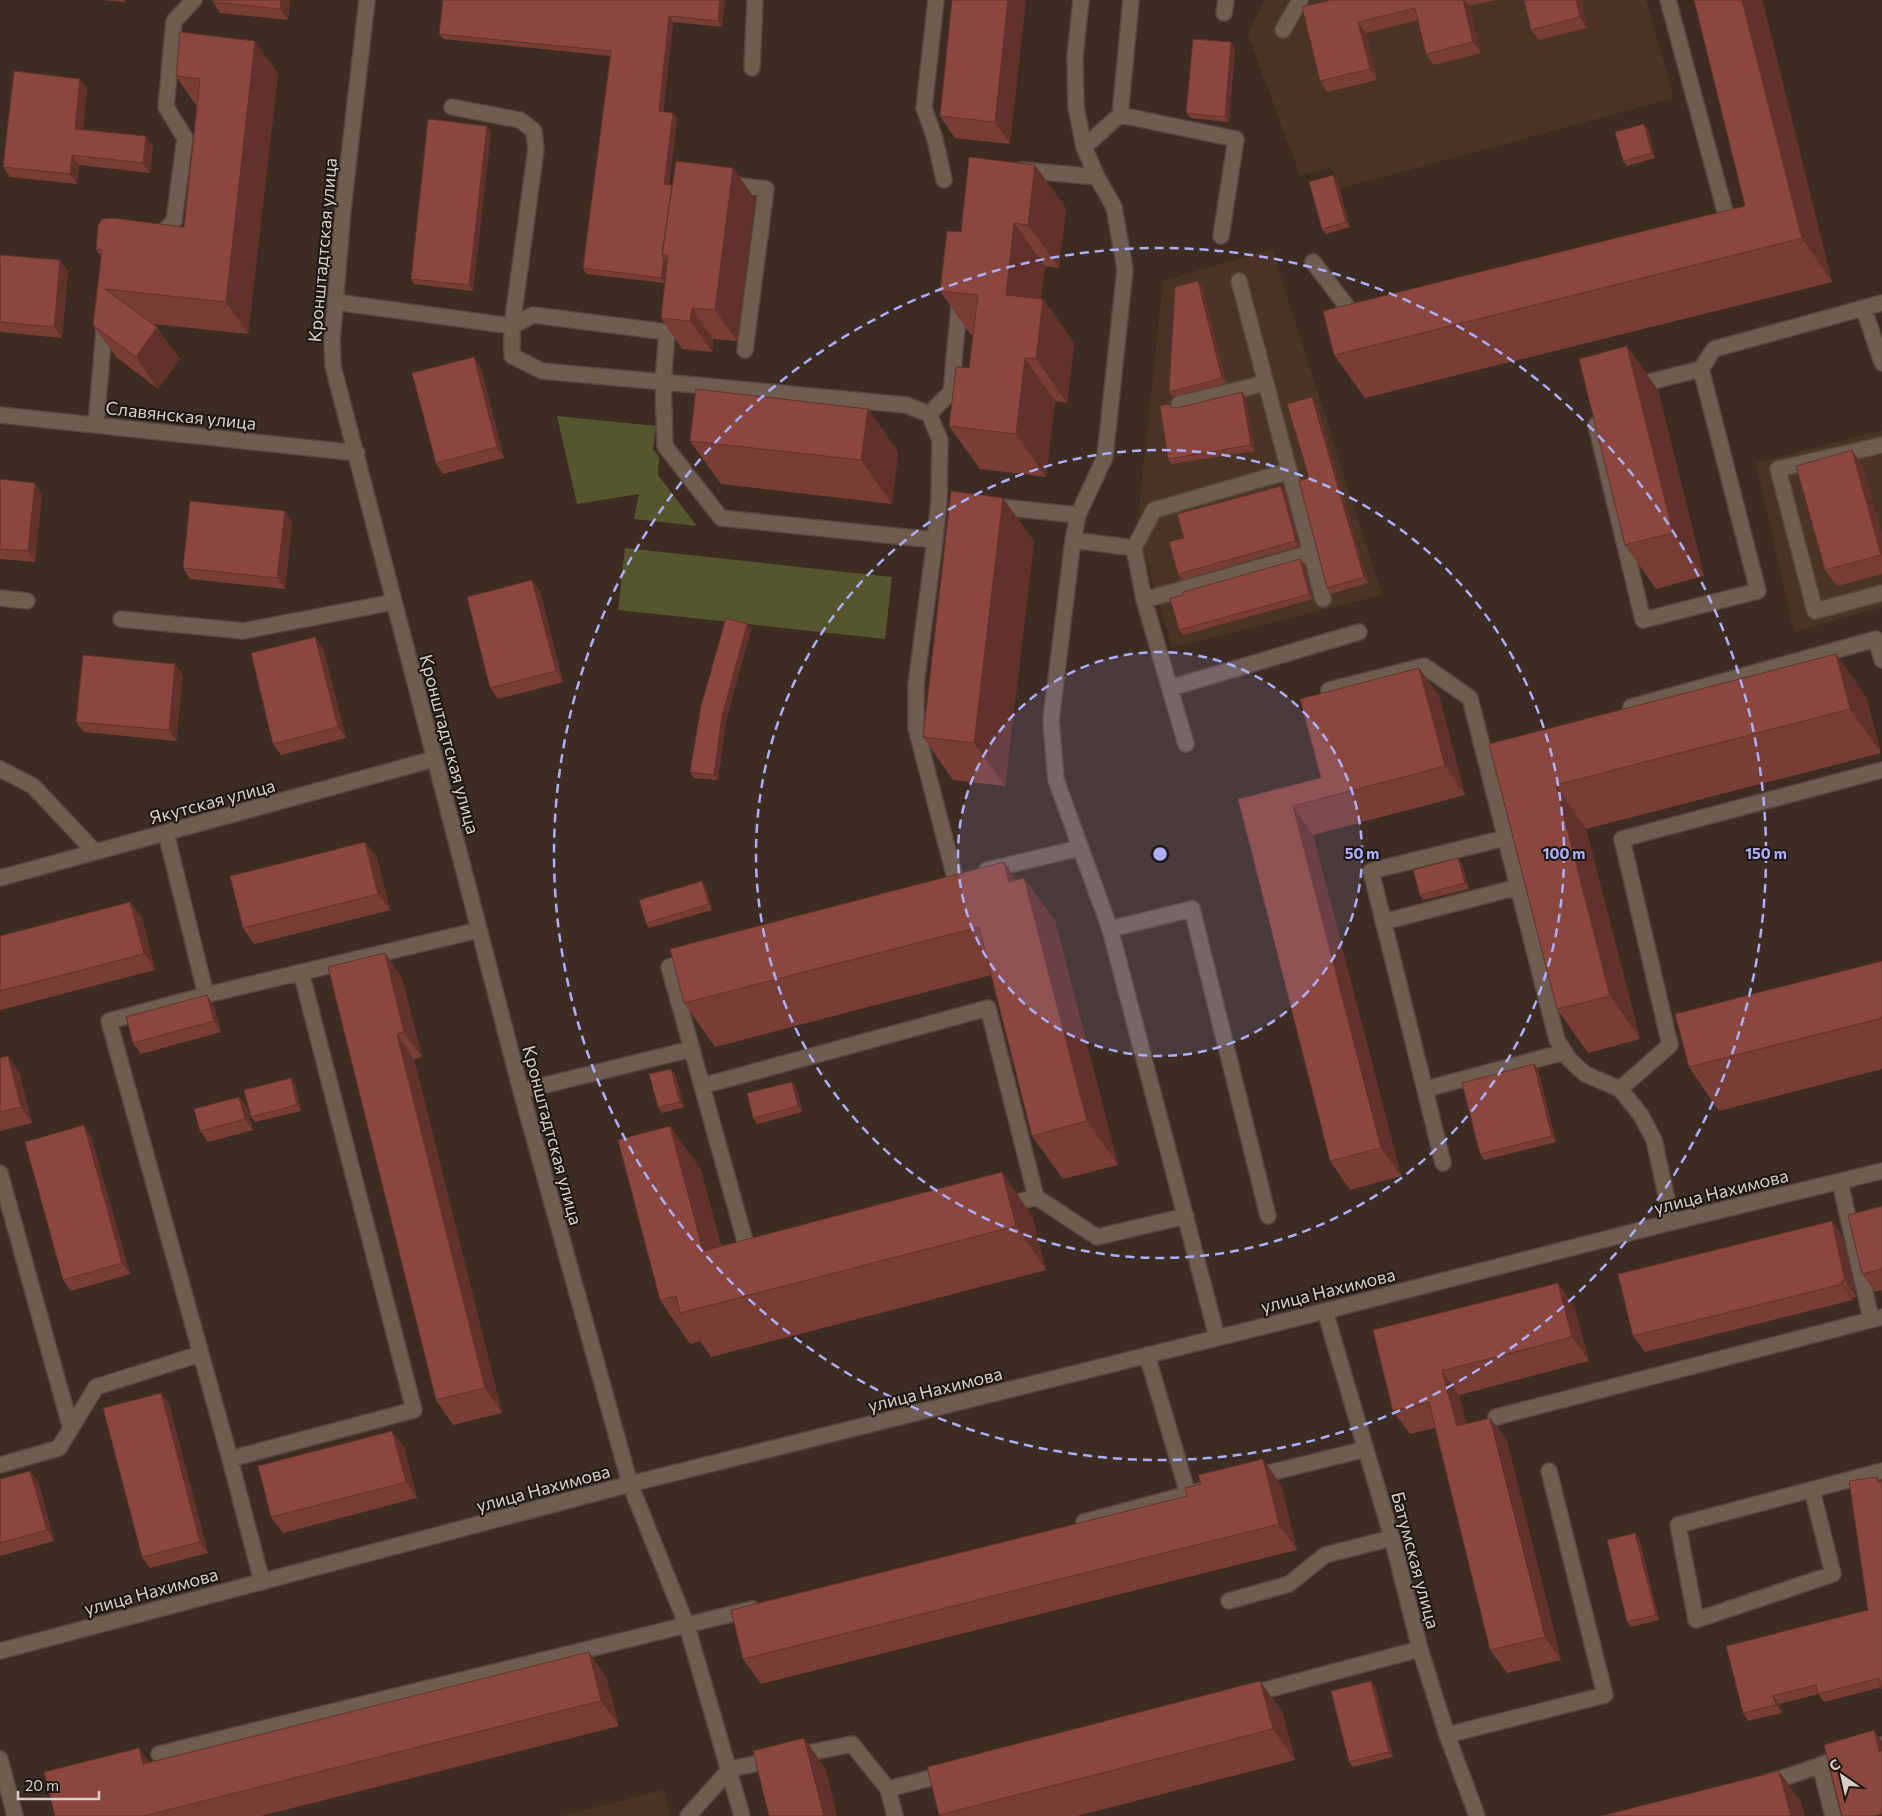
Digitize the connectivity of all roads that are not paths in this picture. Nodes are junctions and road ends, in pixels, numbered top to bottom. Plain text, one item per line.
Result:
1 (194, 0) edge
2 (367, 0) edge
3 (755, 0) edge
4 (936, 0) edge
5 (1081, 0) edge
6 (1131, 0) edge
7 (1300, 0) edge
8 (1668, 0) edge
9 (1283, 30) dead end
10 (752, 68) dead end
11 (452, 107) dead end
12 (1120, 115) junction
13 (1084, 147) junction
14 (1008, 174) edge
15 (1097, 177) junction
16 (944, 180) dead end
17 (709, 182) edge
18 (1221, 236) dead end
19 (1722, 236) edge
20 (147, 239) edge
21 (1313, 262) dead end
22 (1239, 281) dead end
23 (962, 282) edge
24 (106, 302) edge
25 (335, 302) junction
26 (1882, 303) edge
27 (1864, 308) junction
28 (670, 313) edge
29 (512, 326) junction
30 (1374, 327) edge
31 (666, 332) junction
32 (745, 350) dead end
33 (1882, 363) edge
34 (1700, 369) junction
35 (663, 382) junction
36 (1266, 383) junction
37 (1617, 390) edge
38 (1179, 404) dead end
39 (1592, 407) edge
40 (0, 414) edge
41 (929, 414) junction
42 (96, 425) junction
43 (1882, 445) edge
44 (357, 453) junction
45 (1289, 471) junction
46 (939, 500) junction
47 (958, 502) edge
48 (976, 504) edge
49 (1078, 515) junction
50 (934, 540) junction
51 (1073, 540) junction
52 (1134, 548) junction
53 (1310, 552) junction
54 (1882, 593) edge
55 (0, 598) edge
56 (1323, 599) dead end
57 (1144, 600) junction
58 (27, 601) dead end
59 (394, 602) junction
60 (121, 619) dead end
61 (1359, 632) dead end
62 (1882, 660) edge
63 (1170, 688) junction
64 (1329, 690) edge
65 (1617, 711) edge
66 (1186, 744) dead end
67 (434, 759) junction
68 (0, 768) edge
69 (1882, 770) edge
70 (166, 833) junction
71 (1505, 838) junction
72 (1080, 848) junction
73 (95, 852) junction
74 (965, 876) junction
75 (0, 878) edge
76 (936, 884) edge
77 (1518, 887) junction
78 (1383, 922) junction
79 (1110, 929) junction
80 (479, 930) junction
81 (707, 955) edge
82 (301, 972) junction
83 (206, 995) junction
84 (692, 1049) junction
85 (1565, 1052) junction
86 (702, 1086) junction
87 (1426, 1089) junction
88 (1620, 1089) junction
89 (521, 1091) junction
90 (1443, 1163) dead end
91 (1882, 1172) edge
92 (0, 1173) edge
93 (1840, 1182) junction
94 (1036, 1197) junction
95 (989, 1209) edge
96 (1186, 1216) junction
97 (1268, 1216) dead end
98 (1672, 1222) junction
99 (763, 1268) edge
100 (1325, 1311) junction
101 (1876, 1318) edge
102 (1217, 1337) junction
103 (200, 1354) junction
104 (1147, 1355) junction
105 (1496, 1417) dead end
106 (71, 1429) junction
107 (1366, 1449) junction
108 (230, 1459) junction
109 (0, 1465) edge
110 (1549, 1471) dead end
111 (1882, 1471) edge
112 (630, 1484) junction
113 (1812, 1490) junction
114 (1188, 1494) junction
115 (1065, 1527) edge
116 (1392, 1538) junction
117 (262, 1582) junction
118 (1229, 1601) dead end
119 (763, 1606) edge
120 (687, 1626) junction
121 (1420, 1649) junction
122 (0, 1651) edge
123 (1230, 1699) edge
124 (1446, 1735) junction
125 (1882, 1745) edge
126 (158, 1754) dead end
127 (0, 1758) edge
128 (1820, 1765) junction
129 (730, 1769) junction
130 (964, 1769) edge
131 (1748, 1787) edge
132 (888, 1789) junction
133 (14, 1816) edge
134 (688, 1816) edge
135 (742, 1816) edge
136 (895, 1816) edge
137 (1477, 1816) edge
138 (1832, 1816) edge

1 - 20 street
2 - 25 street, Кронштадтская улица
3 - 10 street
4 - 16 street
5 - 13 street
6 - 12 street
7 - 9 street
8 - 19 street
11 - 29 street
12 - 13 street
12 - 18 street
13 - 15 street
14 - 15 street
15 - 49 street
17 - 32 street
21 - 30 street
22 - 36 street
23 - 41 street
24 - 42 street
25 - 29 street
25 - 44 street, Кронштадтская улица
26 - 27 street
27 - 33 street
27 - 34 street
28 - 31 street
29 - 31 street
29 - 35 street
31 - 35 street
34 - 37 street
34 - 39 street
35 - 41 street
35 - 50 street
36 - 38 street
36 - 45 street
40 - 42 street, Славянская улица
41 - 46 street
42 - 44 street, Славянская улица
43 - 54 street
44 - 59 street, Кронштадтская улица
45 - 52 street
45 - 53 street
46 - 47 street
46 - 50 street
48 - 49 street
49 - 51 street
50 - 74 street
51 - 52 street
51 - 72 street
52 - 57 street
53 - 56 street
53 - 57 street
55 - 58 street
57 - 63 street
59 - 60 street
59 - 67 street, Кронштадтская улица
61 - 63 street
62 - 65 street
63 - 66 street
64 - 71 street
67 - 70 street, Якутская улица
67 - 80 street, Кронштадтская улица
68 - 73 street
69 - 88 street
70 - 73 street, Якутская улица
70 - 83 street
71 - 77 street
71 - 78 street
72 - 74 street
72 - 79 street
73 - 75 street, Якутская улица
74 - 76 street
77 - 78 street
77 - 85 street
78 - 87 street
79 - 96 street
79 - 97 street
80 - 82 street
80 - 89 street, Кронштадтская улица
81 - 84 street
82 - 83 street
82 - 108 street
83 - 103 street
84 - 86 street
84 - 89 street
85 - 87 street
85 - 88 street
86 - 94 street
86 - 99 street
87 - 90 street
88 - 98 street
89 - 112 street, Кронштадтская улица
91 - 93 street, улица Нахимова
92 - 106 street
93 - 98 street, улица Нахимова
93 - 101 street
94 - 95 street
94 - 96 street
96 - 102 street
98 - 100 street, улица Нахимова
100 - 102 street, улица Нахимова
100 - 107 street, Батумская улица
101 - 105 street
102 - 104 street, улица Нахимова
103 - 106 street
103 - 108 street
104 - 112 street, улица Нахимова
104 - 114 street
106 - 109 street
107 - 114 street
107 - 116 street, Батумская улица
108 - 117 street
110 - 124 street
111 - 113 street
112 - 117 street, улица Нахимова
112 - 120 street, Кронштадтская улица
113 - 113 street
114 - 115 street
116 - 118 street
116 - 121 street, Батумская улица
117 - 122 street, улица Нахимова
119 - 120 street
120 - 126 street
120 - 129 street, Кронштадтская улица
121 - 123 street
121 - 124 street, Батумская улица
124 - 137 street, Батумская улица
125 - 128 street
127 - 133 street
128 - 131 street
128 - 138 street
129 - 132 street
129 - 134 street
129 - 135 street, Кронштадтская улица
130 - 132 street
132 - 136 street

